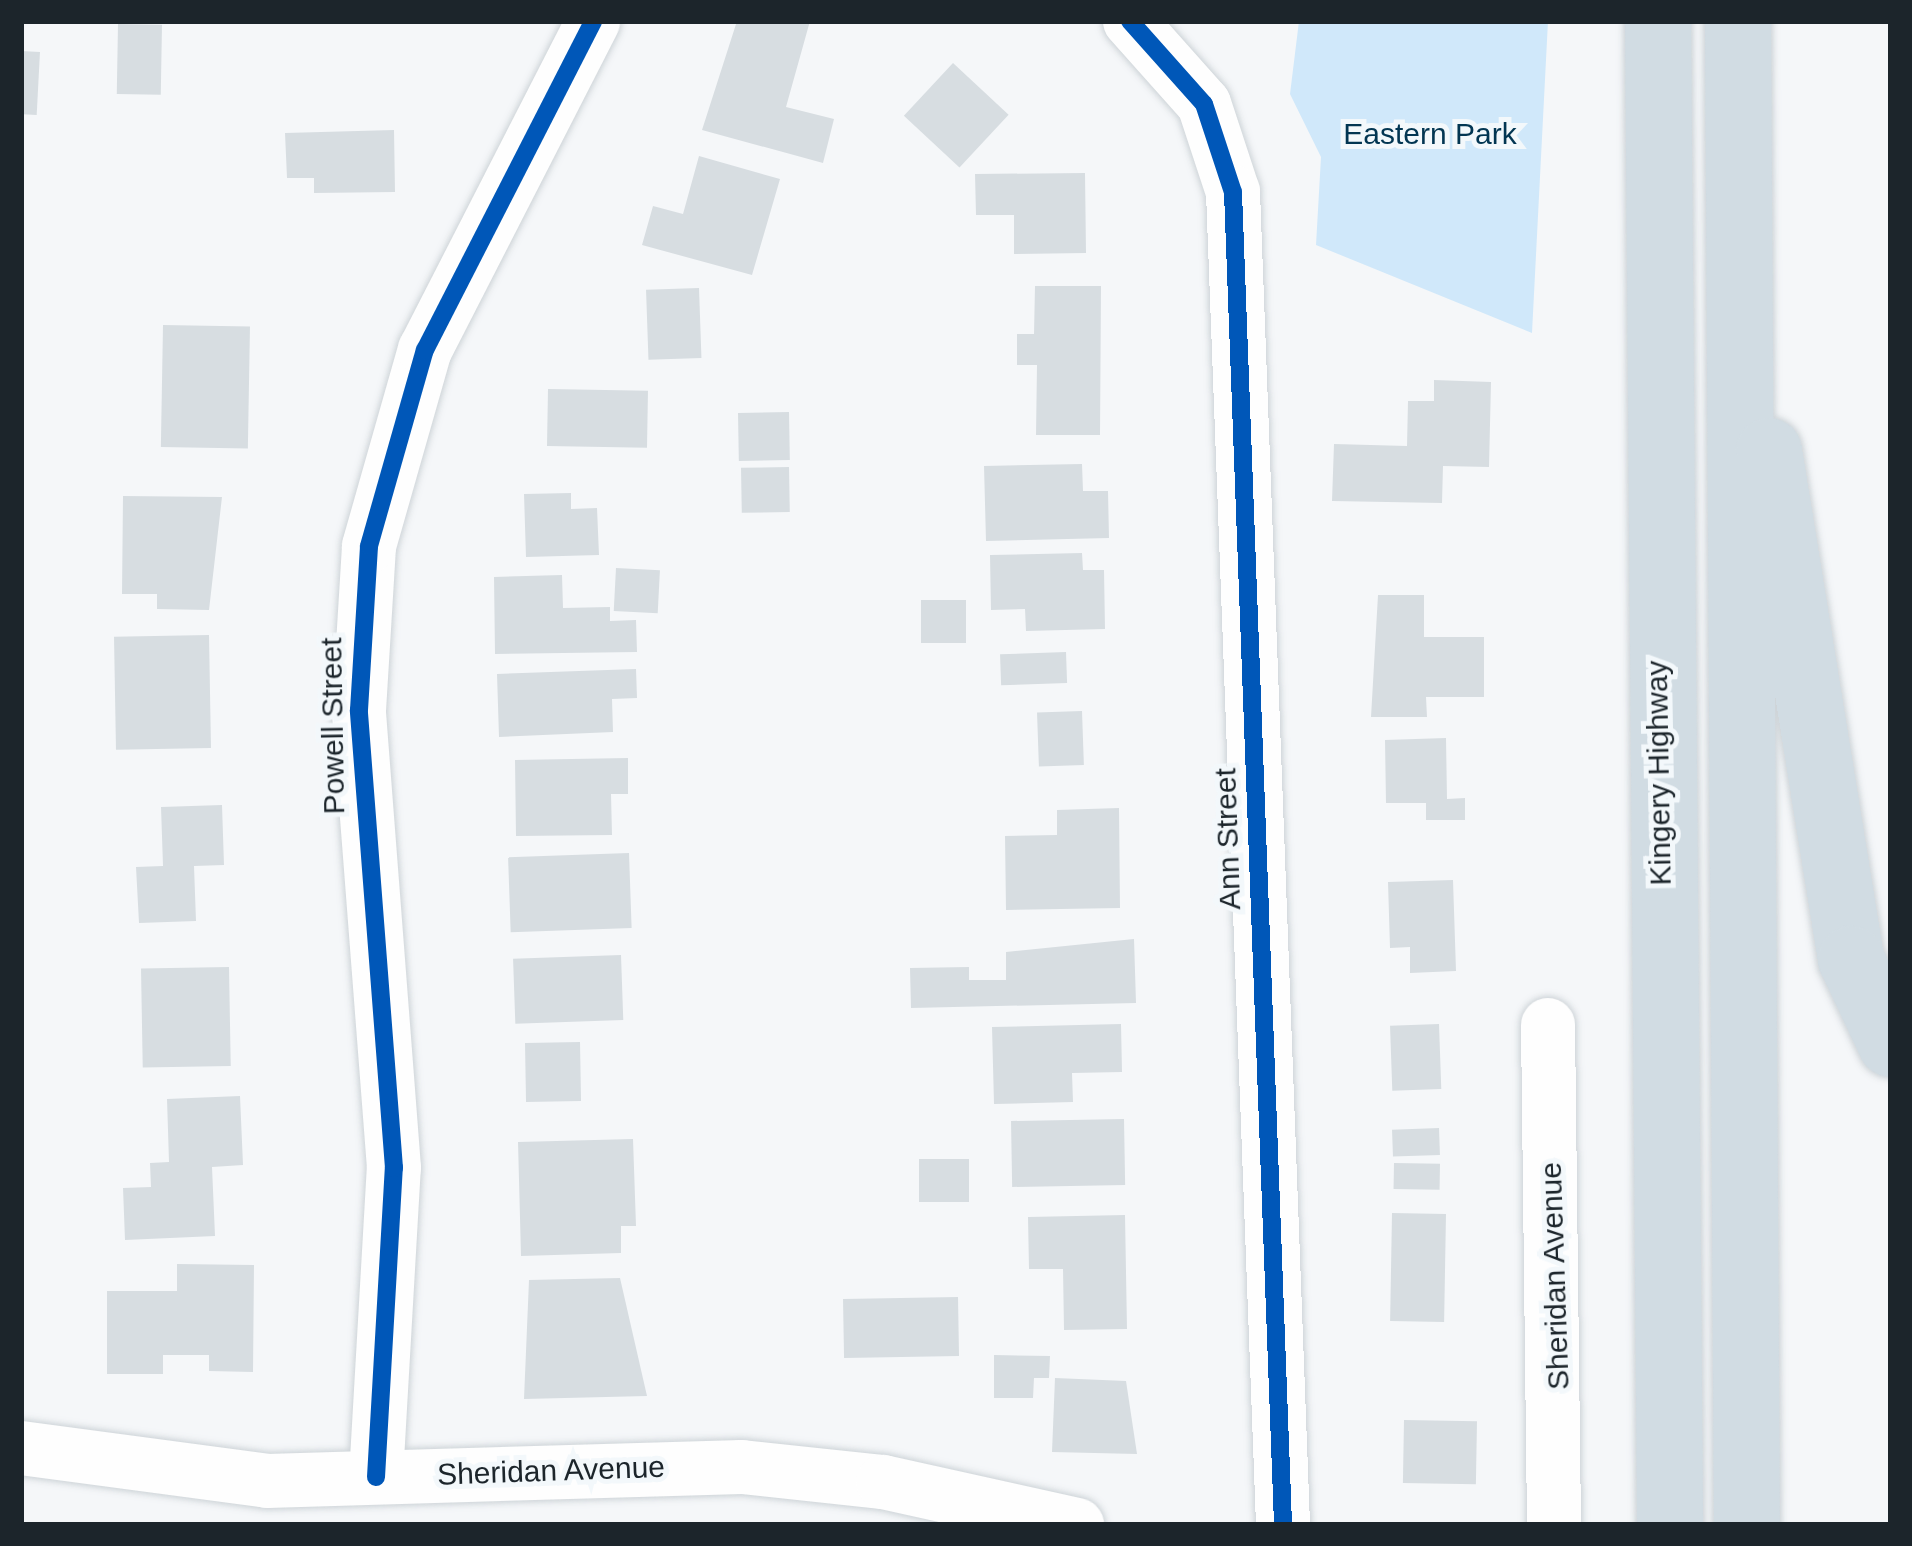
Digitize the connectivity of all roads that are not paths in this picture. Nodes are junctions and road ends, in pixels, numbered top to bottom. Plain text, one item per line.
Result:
1 (593, 21) edge
2 (1130, 21) edge
3 (1658, 21) edge
4 (1738, 21) edge
5 (1734, 238) junction
6 (1548, 1025) dead end
7 (1891, 1044) edge
8 (21, 1448) edge
9 (376, 1477) junction
10 (1077, 1525) edge
11 (1283, 1525) edge
12 (1554, 1525) edge
13 (1670, 1525) edge
14 (1747, 1525) edge

1 - 9 street, Powell Street
2 - 11 street, Ann Street
3 - 13 highway, Kingery Highway
4 - 5 highway
5 - 7 highway
5 - 14 highway
6 - 12 street, Sheridan Avenue
8 - 9 street, Sheridan Avenue
9 - 10 street, Sheridan Avenue

